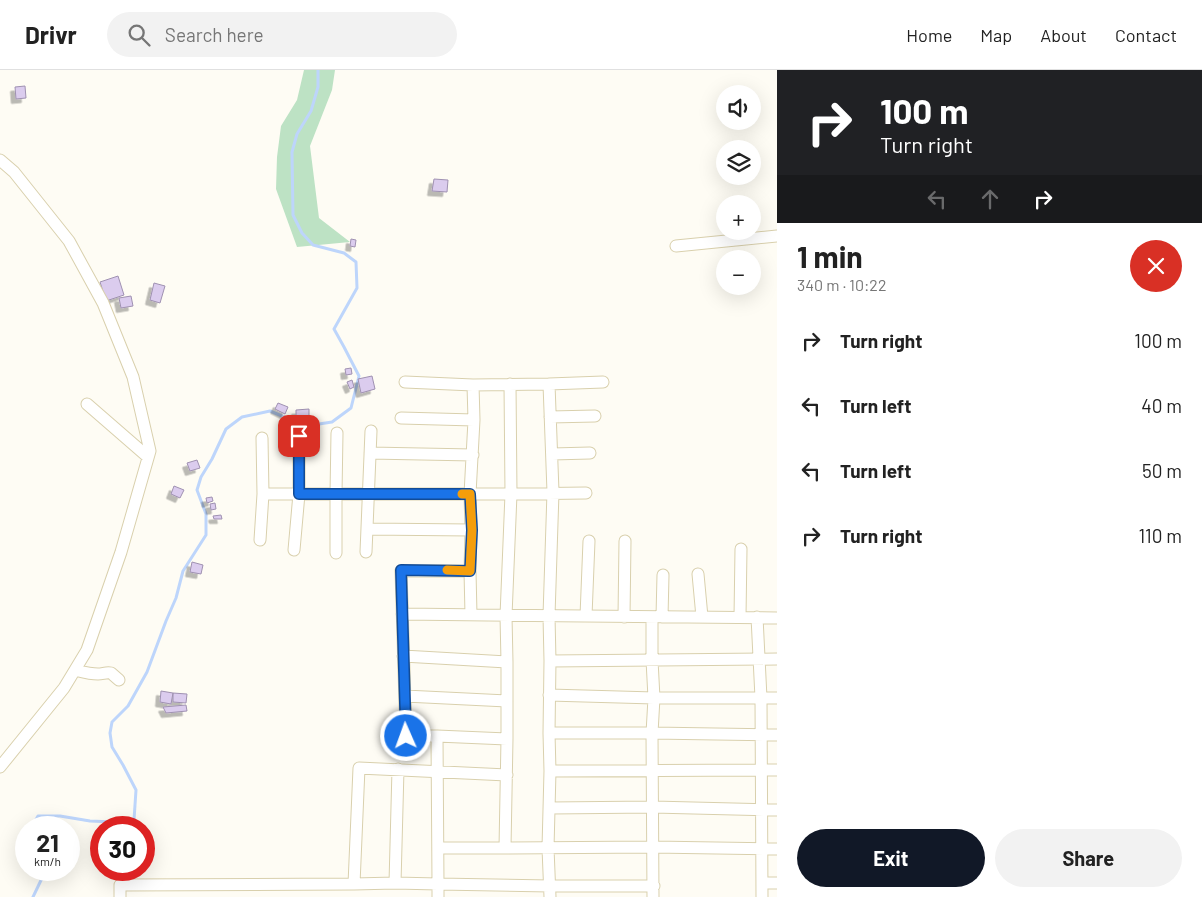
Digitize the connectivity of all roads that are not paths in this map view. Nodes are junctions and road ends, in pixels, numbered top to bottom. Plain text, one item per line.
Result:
1 (0, 160) edge
2 (777, 236) edge
3 (676, 246) dead end
4 (405, 382) dead end
5 (602, 382) dead end
6 (473, 384) junction
7 (510, 384) junction
8 (549, 384) junction
9 (87, 404) dead end
10 (595, 416) dead end
11 (550, 417) junction
12 (401, 418) dead end
13 (474, 420) junction
14 (371, 431) dead end
15 (337, 433) dead end
16 (299, 436) dead end
17 (262, 438) dead end
18 (370, 453) junction
19 (590, 453) dead end
20 (552, 454) junction
21 (473, 455) junction
22 (148, 457) junction
23 (553, 492) junction
24 (586, 492) dead end
25 (263, 494) junction
26 (299, 494) junction
27 (336, 494) junction
28 (369, 494) junction
29 (470, 494) junction
30 (511, 494) junction
31 (367, 529) junction
32 (472, 530) junction
33 (260, 540) dead end
34 (589, 541) dead end
35 (625, 541) dead end
36 (741, 549) dead end
37 (294, 550) dead end
38 (366, 552) dead end
39 (336, 553) dead end
40 (470, 571) junction
41 (698, 574) dead end
42 (662, 575) dead end
43 (402, 614) junction
44 (471, 615) junction
45 (506, 616) junction
46 (549, 616) junction
47 (586, 616) junction
48 (624, 617) junction
49 (657, 617) junction
50 (702, 617) junction
51 (740, 617) junction
52 (757, 618) junction
53 (777, 618) edge
54 (403, 656) junction
55 (777, 659) edge
56 (652, 660) junction
57 (759, 660) junction
58 (550, 661) junction
59 (508, 662) junction
60 (75, 670) junction
61 (119, 680) dead end
62 (549, 695) junction
63 (405, 696) junction
64 (654, 698) junction
65 (761, 698) junction
66 (777, 698) edge
67 (507, 701) junction
68 (549, 733) junction
69 (652, 733) junction
70 (761, 735) junction
71 (777, 735) edge
72 (438, 736) junction
73 (507, 739) junction
74 (0, 766) edge
75 (398, 769) junction
76 (761, 770) junction
77 (777, 770) edge
78 (550, 771) junction
79 (653, 771) junction
80 (437, 772) junction
81 (506, 775) junction
82 (653, 807) junction
83 (550, 808) junction
84 (761, 810) junction
85 (777, 810) edge
86 (653, 846) junction
87 (438, 848) junction
88 (506, 848) junction
89 (548, 848) junction
90 (761, 849) junction
91 (777, 849) edge
92 (395, 883) junction
93 (762, 883) junction
94 (777, 883) edge
95 (217, 884) junction
96 (324, 884) junction
97 (354, 884) junction
98 (438, 884) junction
99 (550, 892) edge
100 (653, 892) edge
101 (120, 897) edge
102 (217, 897) edge
103 (324, 897) edge
104 (438, 897) edge
105 (762, 897) edge

1 - 22 street
2 - 3 street
4 - 6 street
5 - 8 street
6 - 7 street
6 - 13 street
7 - 8 street
7 - 30 street
8 - 11 street
9 - 22 street
10 - 11 street
11 - 20 street
12 - 13 street
13 - 21 street
14 - 18 street
15 - 27 street
16 - 26 street
17 - 25 street
18 - 21 street
18 - 28 street
19 - 20 street
20 - 23 street
21 - 29 street
22 - 60 street
23 - 24 street
23 - 30 street
23 - 46 street
25 - 26 street
25 - 33 street
26 - 27 street
26 - 37 street
27 - 28 street
27 - 39 street
28 - 29 street
28 - 31 street
29 - 30 street
29 - 32 street
30 - 45 street
31 - 32 street
31 - 38 street
32 - 40 street
34 - 47 street
35 - 48 street
36 - 51 street
40 - 43 street
40 - 44 street
41 - 50 street
42 - 49 street
43 - 44 street
43 - 54 street
44 - 45 street
45 - 46 street
45 - 59 street
46 - 47 street
46 - 58 street
47 - 48 street
48 - 49 street
49 - 50 street
49 - 56 street
50 - 51 street
51 - 52 street
52 - 53 street
52 - 57 street
54 - 59 street
54 - 63 street
55 - 57 street
56 - 57 street
56 - 58 street
56 - 64 street
57 - 65 street
58 - 62 street
59 - 67 street
60 - 61 street
60 - 74 street
62 - 64 street
62 - 68 street
63 - 67 street
63 - 72 street
64 - 65 street
64 - 69 street
65 - 66 street
65 - 70 street
67 - 73 street
68 - 69 street
68 - 78 street
69 - 70 street
69 - 79 street
70 - 71 street
70 - 76 street
72 - 73 street
72 - 80 street
73 - 81 street
75 - 80 street
75 - 92 street
75 - 97 street
76 - 77 street
76 - 79 street
76 - 84 street
78 - 79 street
78 - 83 street
79 - 82 street
80 - 81 street
80 - 87 street
81 - 88 street
82 - 83 street
82 - 84 street
82 - 86 street
83 - 89 street
84 - 85 street
84 - 90 street
86 - 89 street
86 - 90 street
86 - 100 street
87 - 88 street
87 - 98 street
88 - 89 street
89 - 99 street
90 - 91 street
90 - 93 street
92 - 97 street
92 - 98 street
93 - 94 street
93 - 105 street
95 - 96 street
95 - 101 street
95 - 102 street
96 - 97 street
96 - 103 street
98 - 99 street
98 - 104 street
99 - 100 street

